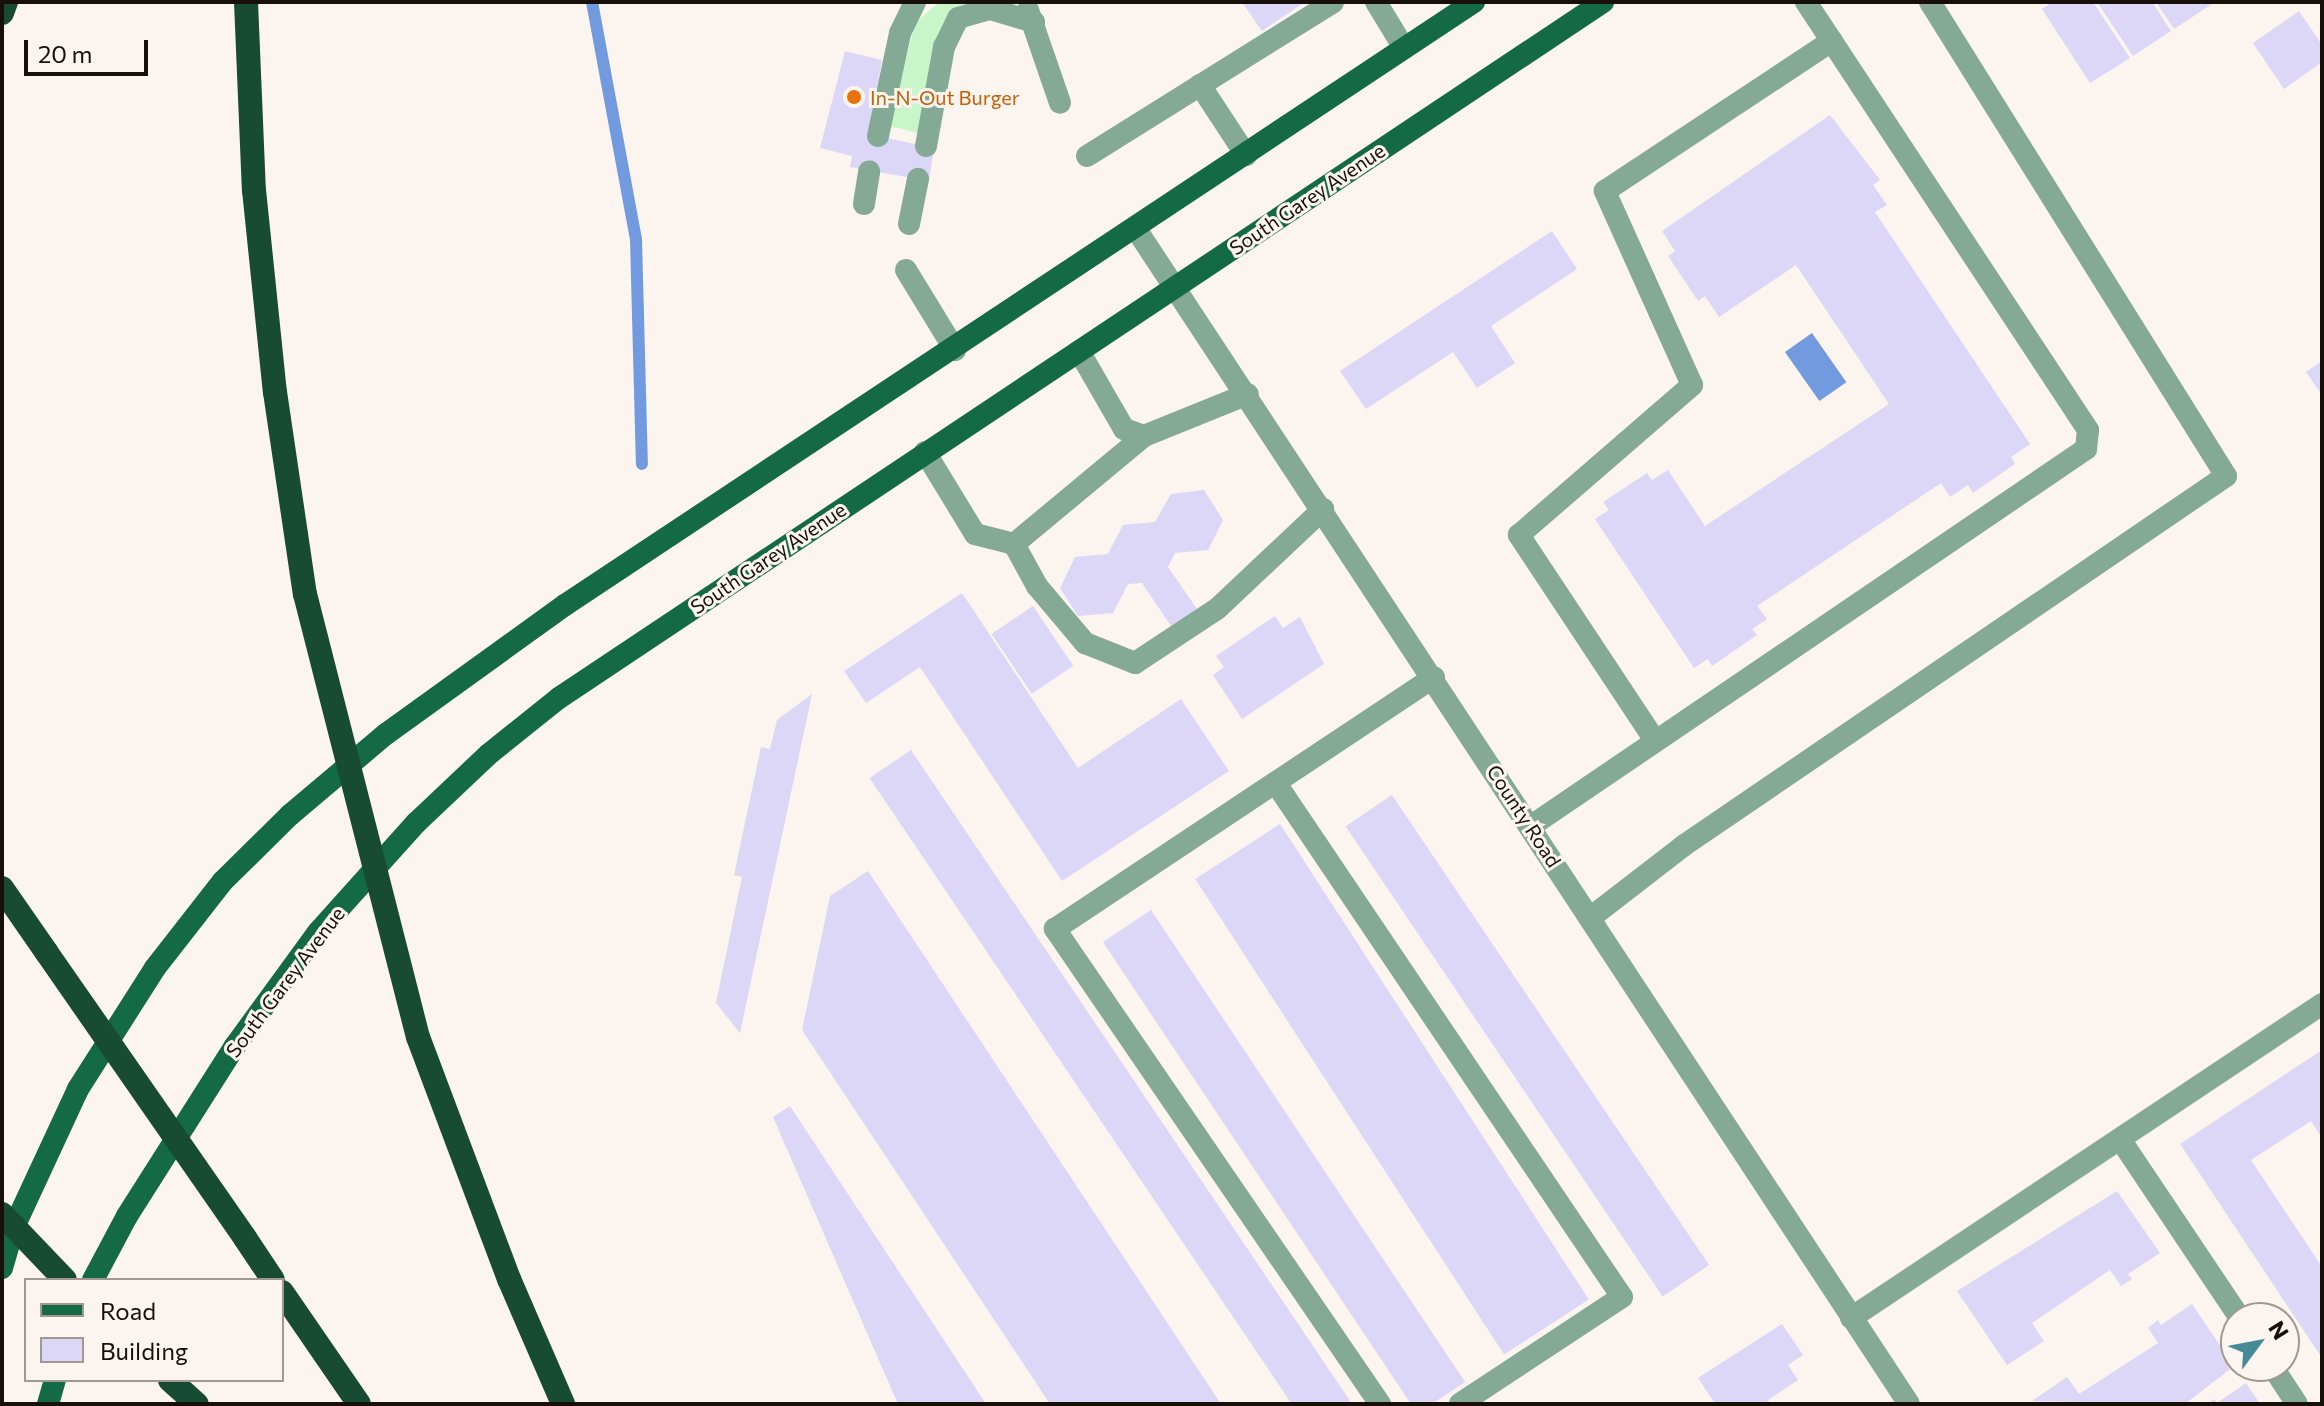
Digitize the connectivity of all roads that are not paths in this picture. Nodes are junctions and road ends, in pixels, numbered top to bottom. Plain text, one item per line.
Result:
1 (6, 2) edge
2 (246, 2) edge
3 (915, 2) edge
4 (1333, 2) edge
5 (1376, 2) edge
6 (1474, 2) edge
7 (1603, 2) edge
8 (1806, 2) edge
9 (1930, 2) edge
10 (1028, 12) edge
11 (2, 13) edge
12 (1832, 41) junction
13 (1404, 48) junction
14 (1200, 85) junction
15 (1060, 103) dead end
16 (878, 136) dead end
17 (926, 146) dead end
18 (1246, 155) junction
19 (1087, 156) dead end
20 (869, 171) dead end
21 (918, 179) dead end
22 (864, 204) dead end
23 (909, 224) dead end
24 (1136, 229) junction
25 (906, 270) dead end
26 (1178, 285) junction
27 (955, 350) junction
28 (1079, 351) junction
29 (1248, 394) junction
30 (1144, 436) junction
31 (925, 452) junction
32 (1323, 509) junction
33 (1014, 544) junction
34 (1434, 677) junction
35 (1654, 739) junction
36 (1277, 785) junction
37 (1531, 826) junction
38 (2, 888) edge
39 (1590, 918) junction
40 (2322, 1004) edge
41 (2120, 1139) junction
42 (8, 1221) edge
43 (2, 1268) edge
44 (63, 1278) edge
45 (94, 1278) edge
46 (272, 1278) edge
47 (284, 1295) edge
48 (2229, 1302) edge
49 (1851, 1318) junction
50 (54, 1382) edge
51 (172, 1382) edge
52 (2283, 1382) edge
53 (48, 1404) edge
54 (197, 1404) edge
55 (359, 1404) edge
56 (563, 1404) edge
57 (1380, 1404) edge
58 (1460, 1404) edge
59 (1909, 1404) edge
60 (2297, 1404) edge

1 - 11 highway
2 - 56 highway, bridge
3 - 16 street
4 - 14 street
5 - 13 street
6 - 13 main road
7 - 26 main road, South Garey Avenue
8 - 12 street
9 - 39 street
10 - 15 street
10 - 17 street
12 - 35 street
12 - 35 street
13 - 18 main road
14 - 18 street
14 - 19 street
18 - 24 main road
20 - 22 street
21 - 23 street
24 - 26 street, County Road
24 - 27 main road
25 - 27 street
26 - 28 main road, South Garey Avenue
26 - 29 street, County Road
27 - 42 main road
28 - 30 street
28 - 31 main road, South Garey Avenue
29 - 30 street
29 - 32 street, County Road
30 - 33 street
31 - 33 street
31 - 45 main road, South Garey Avenue
32 - 33 street
32 - 34 street, County Road
34 - 36 street
34 - 37 street, County Road
35 - 37 street
36 - 57 street
36 - 58 street
37 - 39 street, County Road
38 - 46 highway, bridge
39 - 49 street, County Road
40 - 41 street
41 - 48 street
41 - 49 street
42 - 43 main road
42 - 44 highway
47 - 55 highway
49 - 59 street, County Road
50 - 53 main road
51 - 54 highway
52 - 60 street

